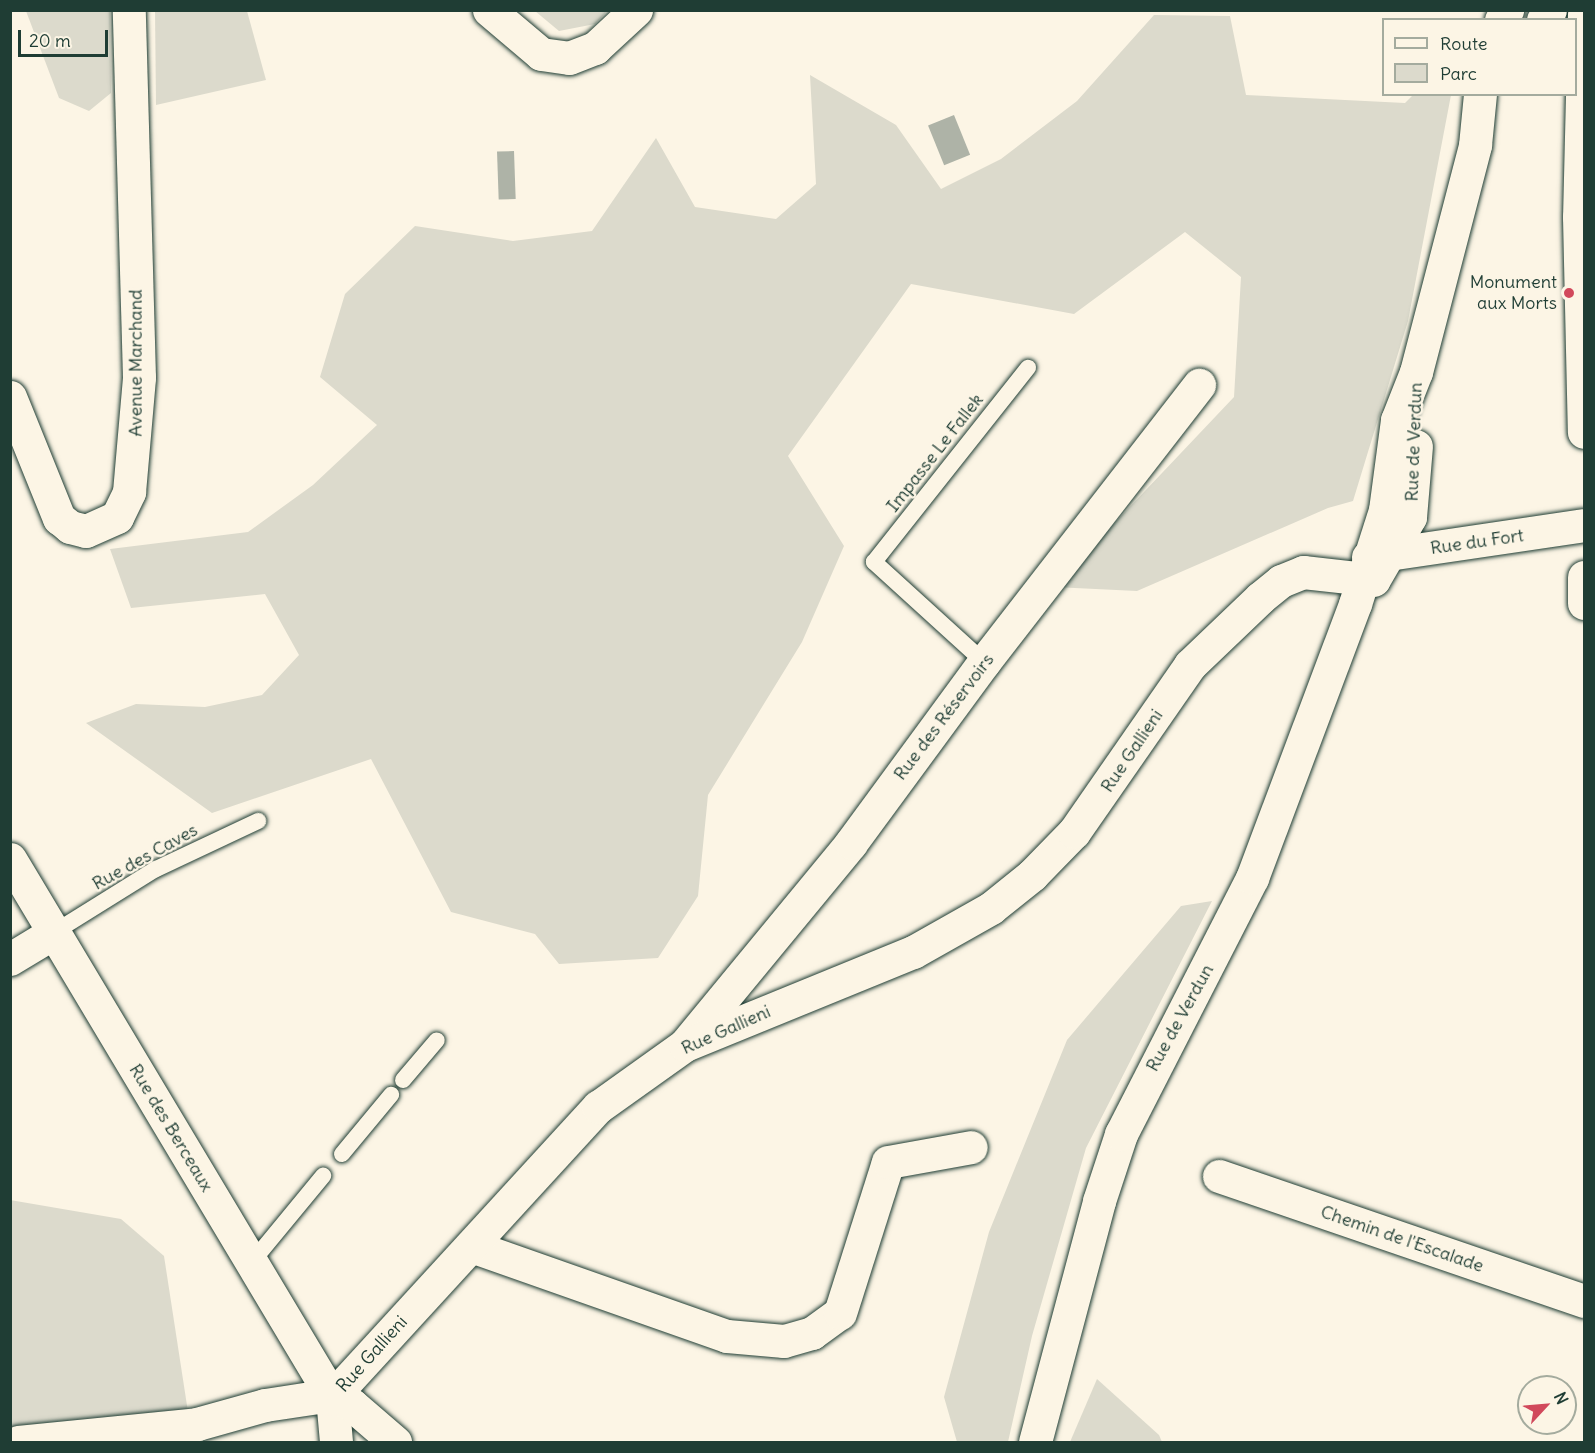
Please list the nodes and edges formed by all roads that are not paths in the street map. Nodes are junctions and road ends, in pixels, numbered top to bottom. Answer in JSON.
{"nodes":[{"id":1,"x":129,"y":10,"type":"edge"},
{"id":2,"x":489,"y":10,"type":"edge"},
{"id":3,"x":636,"y":10,"type":"edge"},
{"id":4,"x":1578,"y":41,"type":"edge"},
{"id":5,"x":1480,"y":96,"type":"edge"},
{"id":6,"x":1495,"y":96,"type":"edge"},
{"id":7,"x":1475,"y":145,"type":"junction"},
{"id":8,"x":1028,"y":368,"type":"dead end"},
{"id":9,"x":1199,"y":385,"type":"dead end"},
{"id":10,"x":10,"y":397,"type":"edge"},
{"id":11,"x":1584,"y":432,"type":"edge"},
{"id":12,"x":1584,"y":525,"type":"edge"},
{"id":13,"x":1370,"y":575,"type":"junction"},
{"id":14,"x":1584,"y":577,"type":"edge"},
{"id":15,"x":1584,"y":603,"type":"edge"},
{"id":16,"x":984,"y":662,"type":"junction"},
{"id":17,"x":258,"y":820,"type":"dead end"},
{"id":18,"x":10,"y":859,"type":"edge"},
{"id":19,"x":53,"y":933,"type":"junction"},
{"id":20,"x":10,"y":959,"type":"edge"},
{"id":21,"x":436,"y":1040,"type":"dead end"},
{"id":22,"x":685,"y":1045,"type":"junction"},
{"id":23,"x":403,"y":1080,"type":"dead end"},
{"id":24,"x":392,"y":1095,"type":"dead end"},
{"id":25,"x":971,"y":1147,"type":"dead end"},
{"id":26,"x":342,"y":1154,"type":"dead end"},
{"id":27,"x":323,"y":1176,"type":"dead end"},
{"id":28,"x":1219,"y":1176,"type":"dead end"},
{"id":29,"x":471,"y":1246,"type":"junction"},
{"id":30,"x":252,"y":1262,"type":"junction"},
{"id":31,"x":1584,"y":1300,"type":"edge"},
{"id":32,"x":332,"y":1397,"type":"junction"},
{"id":33,"x":18,"y":1443,"type":"edge"},
{"id":34,"x":336,"y":1443,"type":"edge"},
{"id":35,"x":395,"y":1443,"type":"edge"},
{"id":36,"x":1035,"y":1443,"type":"edge"}],
"edges":[{"from":1,"to":10,"type":"street","name":"Avenue Marchand"},
{"from":2,"to":3,"type":"street"},
{"from":4,"to":11,"type":"street"},
{"from":5,"to":7,"type":"street","name":"Rue de Verdun"},
{"from":6,"to":7,"type":"street","name":"Rue de Verdun"},
{"from":7,"to":13,"type":"street","name":"Rue de Verdun"},
{"from":8,"to":16,"type":"lane","name":"Impasse Le Fallek"},
{"from":9,"to":16,"type":"street","name":"Rue des Réservoirs"},
{"from":12,"to":13,"type":"street","name":"Rue du Fort"},
{"from":13,"to":22,"type":"street","name":"Rue Gallieni"},
{"from":13,"to":36,"type":"street","name":"Rue de Verdun"},
{"from":14,"to":15,"type":"street"},
{"from":16,"to":22,"type":"street","name":"Rue des Réservoirs"},
{"from":17,"to":19,"type":"lane","name":"Rue des Caves"},
{"from":18,"to":19,"type":"street","name":"Rue des Berceaux"},
{"from":19,"to":20,"type":"street"},
{"from":19,"to":30,"type":"street","name":"Rue des Berceaux"},
{"from":21,"to":23,"type":"lane"},
{"from":22,"to":29,"type":"street","name":"Rue Gallieni"},
{"from":24,"to":26,"type":"lane"},
{"from":25,"to":29,"type":"street"},
{"from":27,"to":30,"type":"lane"},
{"from":28,"to":31,"type":"street","name":"Chemin de l'Escalade"},
{"from":29,"to":32,"type":"street","name":"Rue Gallieni"},
{"from":30,"to":32,"type":"street","name":"Rue des Berceaux"},
{"from":32,"to":33,"type":"street","name":"Rue Gallieni"},
{"from":32,"to":34,"type":"street"},
{"from":32,"to":35,"type":"street"}]}
